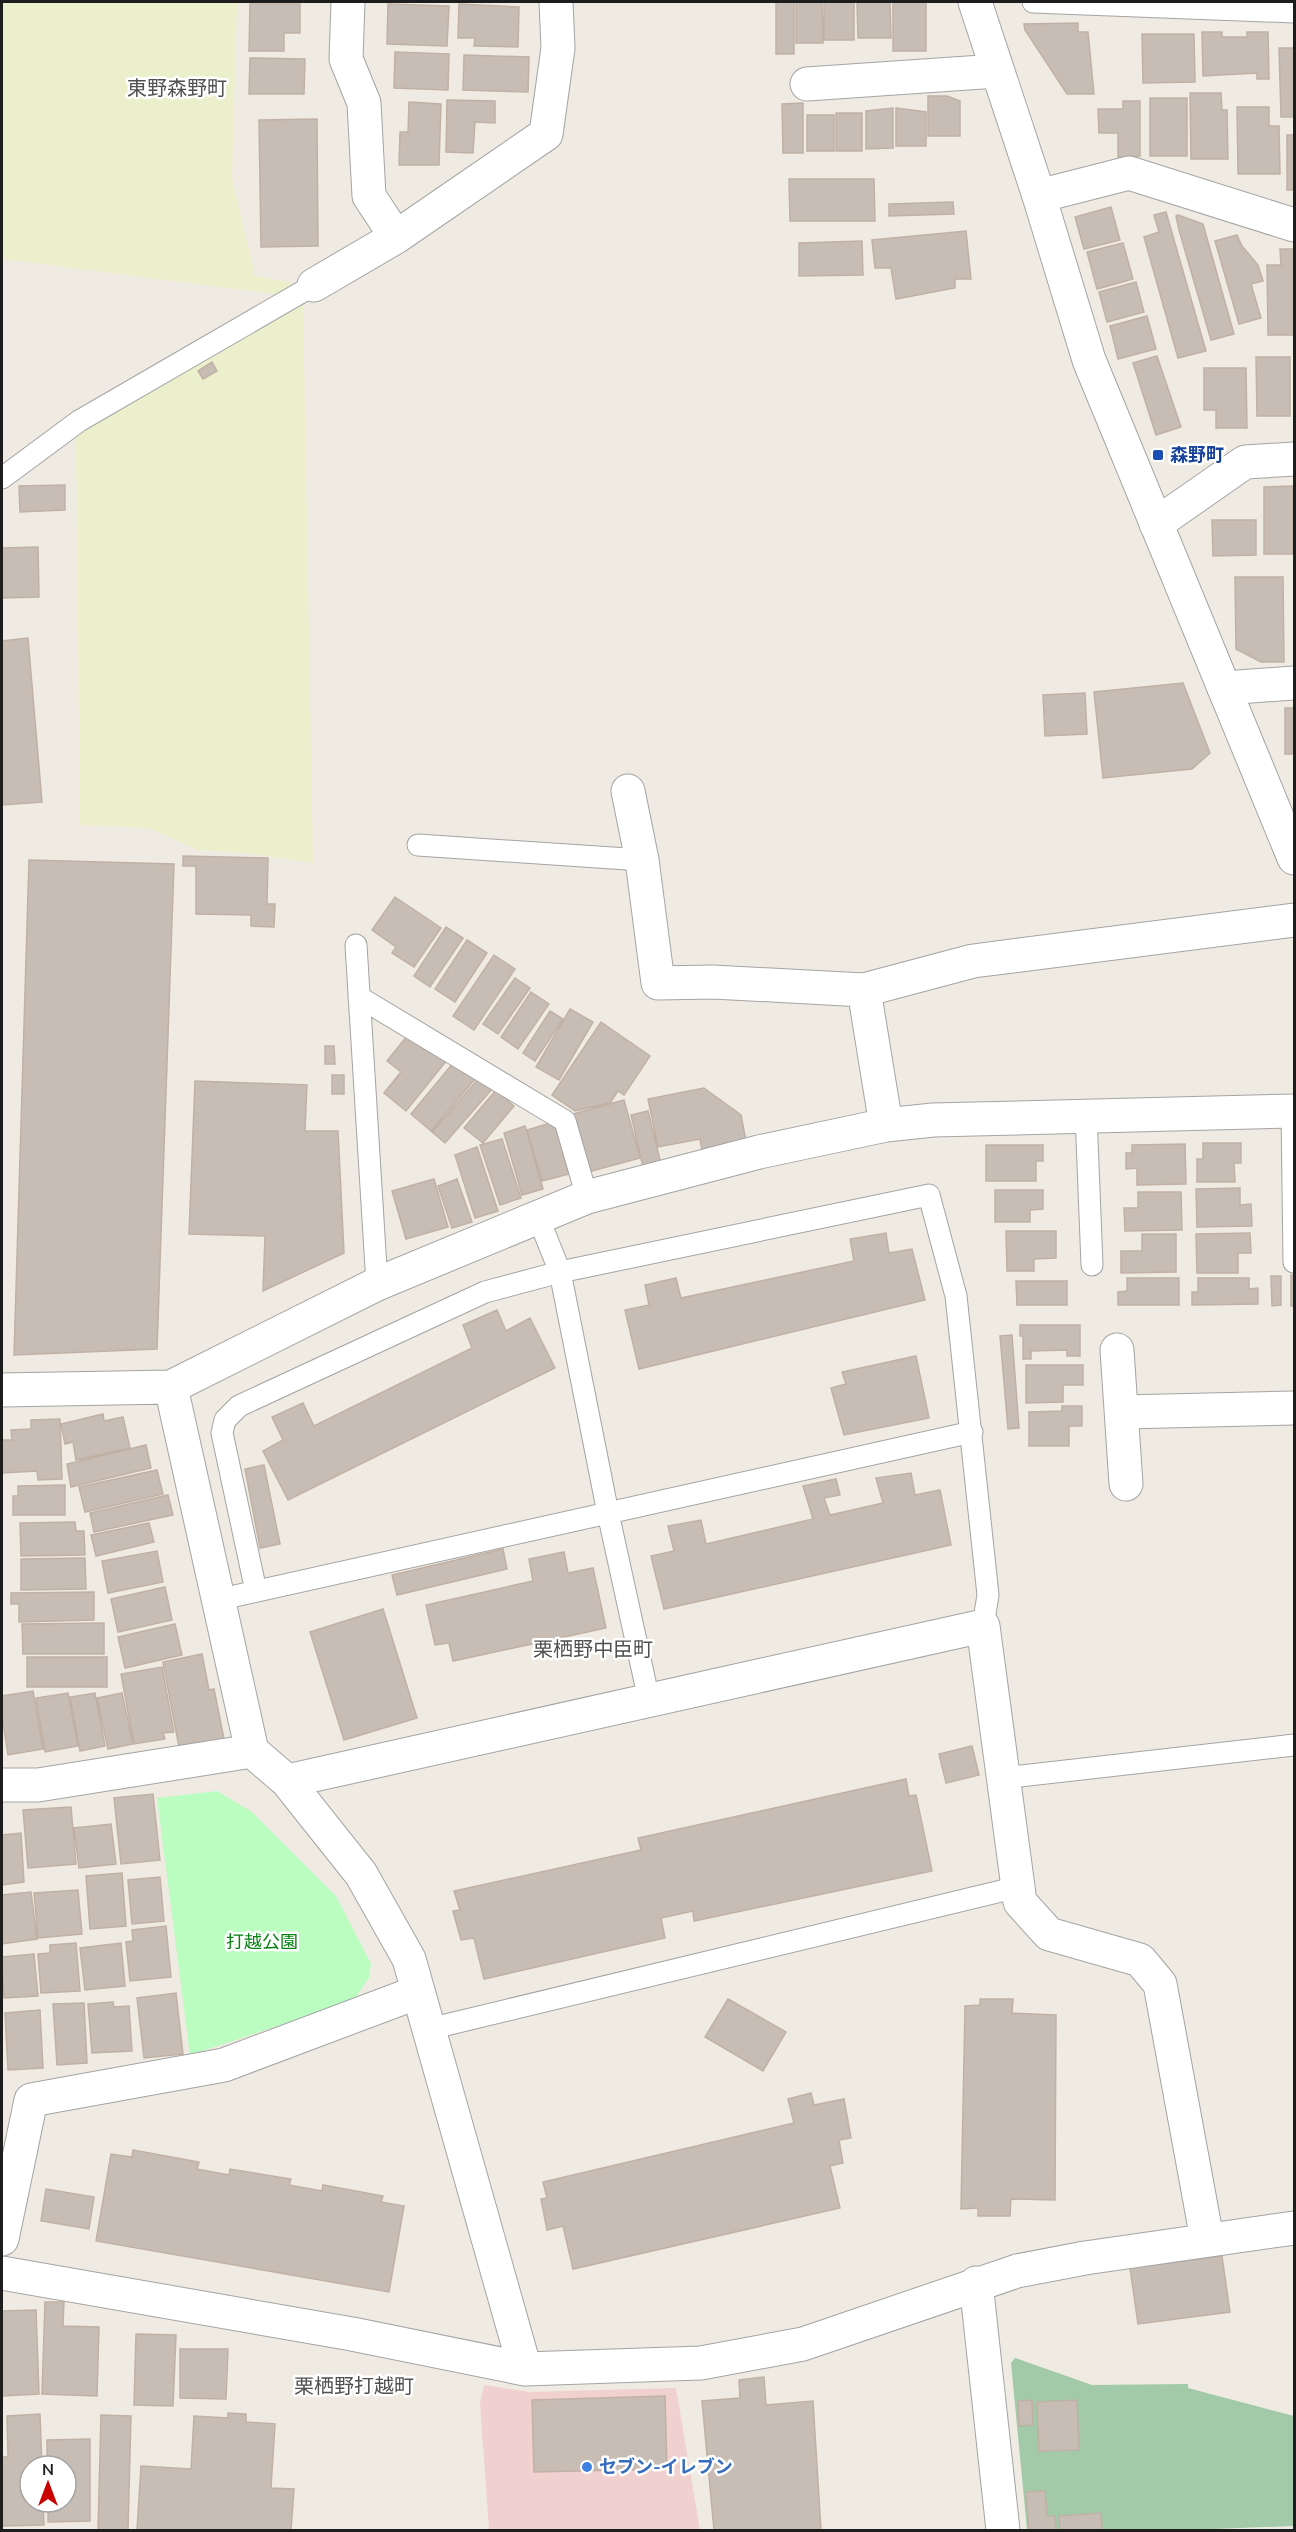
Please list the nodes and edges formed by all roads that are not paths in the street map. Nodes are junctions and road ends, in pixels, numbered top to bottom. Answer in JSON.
{"nodes":[{"id":1,"x":348,"y":2,"type":"edge"},
{"id":2,"x":556,"y":2,"type":"edge"},
{"id":3,"x":975,"y":2,"type":"edge"},
{"id":4,"x":1033,"y":2,"type":"edge"},
{"id":5,"x":1294,"y":12,"type":"edge"},
{"id":6,"x":997,"y":71,"type":"junction"},
{"id":7,"x":807,"y":84,"type":"dead end"},
{"id":8,"x":1039,"y":196,"type":"junction"},
{"id":9,"x":1294,"y":225,"type":"edge"},
{"id":10,"x":396,"y":237,"type":"junction"},
{"id":11,"x":314,"y":285,"type":"joint"},
{"id":12,"x":1294,"y":459,"type":"edge"},
{"id":13,"x":2,"y":478,"type":"edge"},
{"id":14,"x":1156,"y":524,"type":"junction"},
{"id":15,"x":1294,"y":683,"type":"edge"},
{"id":16,"x":1224,"y":688,"type":"junction"},
{"id":17,"x":628,"y":791,"type":"dead end"},
{"id":18,"x":418,"y":845,"type":"dead end"},
{"id":19,"x":1294,"y":858,"type":"edge"},
{"id":20,"x":642,"y":860,"type":"junction"},
{"id":21,"x":1294,"y":920,"type":"edge"},
{"id":22,"x":356,"y":945,"type":"dead end"},
{"id":23,"x":864,"y":990,"type":"junction"},
{"id":24,"x":359,"y":997,"type":"junction"},
{"id":25,"x":1293,"y":1111,"type":"edge"},
{"id":26,"x":1086,"y":1114,"type":"junction"},
{"id":27,"x":886,"y":1125,"type":"junction"},
{"id":28,"x":587,"y":1197,"type":"junction"},
{"id":29,"x":538,"y":1217,"type":"junction"},
{"id":30,"x":1294,"y":1262,"type":"edge"},
{"id":31,"x":1092,"y":1265,"type":"dead end"},
{"id":32,"x":560,"y":1272,"type":"junction"},
{"id":33,"x":377,"y":1284,"type":"junction"},
{"id":34,"x":1117,"y":1350,"type":"dead end"},
{"id":35,"x":171,"y":1387,"type":"junction"},
{"id":36,"x":2,"y":1390,"type":"edge"},
{"id":37,"x":1294,"y":1408,"type":"edge"},
{"id":38,"x":1123,"y":1412,"type":"junction"},
{"id":39,"x":972,"y":1432,"type":"junction"},
{"id":40,"x":1126,"y":1484,"type":"dead end"},
{"id":41,"x":608,"y":1513,"type":"junction"},
{"id":42,"x":256,"y":1591,"type":"junction"},
{"id":43,"x":217,"y":1600,"type":"junction"},
{"id":44,"x":983,"y":1626,"type":"junction"},
{"id":45,"x":649,"y":1700,"type":"junction"},
{"id":46,"x":1294,"y":1745,"type":"edge"},
{"id":47,"x":252,"y":1751,"type":"junction"},
{"id":48,"x":1003,"y":1778,"type":"junction"},
{"id":49,"x":287,"y":1781,"type":"junction"},
{"id":50,"x":2,"y":1785,"type":"edge"},
{"id":51,"x":1018,"y":1887,"type":"junction"},
{"id":52,"x":418,"y":1992,"type":"junction"},
{"id":53,"x":429,"y":2030,"type":"junction"},
{"id":54,"x":12,"y":2137,"type":"edge"},
{"id":55,"x":1294,"y":2228,"type":"edge"},
{"id":56,"x":2,"y":2239,"type":"edge"},
{"id":57,"x":1207,"y":2239,"type":"junction"},
{"id":58,"x":2,"y":2273,"type":"edge"},
{"id":59,"x":976,"y":2283,"type":"junction"},
{"id":60,"x":525,"y":2369,"type":"junction"},
{"id":61,"x":1003,"y":2530,"type":"edge"}],
"edges":[{"from":1,"to":10,"type":"street"},
{"from":2,"to":10,"type":"street"},
{"from":3,"to":6,"type":"street"},
{"from":4,"to":5,"type":"lane"},
{"from":6,"to":7,"type":"street"},
{"from":6,"to":8,"type":"street"},
{"from":8,"to":9,"type":"street"},
{"from":8,"to":14,"type":"street"},
{"from":10,"to":11,"type":"street"},
{"from":11,"to":13,"type":"lane"},
{"from":12,"to":14,"type":"street"},
{"from":14,"to":16,"type":"street"},
{"from":15,"to":16,"type":"street"},
{"from":16,"to":19,"type":"street"},
{"from":17,"to":20,"type":"street"},
{"from":18,"to":20,"type":"lane"},
{"from":20,"to":23,"type":"street"},
{"from":21,"to":23,"type":"street"},
{"from":22,"to":24,"type":"lane"},
{"from":23,"to":27,"type":"street"},
{"from":24,"to":28,"type":"lane"},
{"from":24,"to":33,"type":"lane"},
{"from":25,"to":26,"type":"street"},
{"from":25,"to":30,"type":"lane"},
{"from":26,"to":27,"type":"street"},
{"from":26,"to":31,"type":"lane"},
{"from":27,"to":28,"type":"street"},
{"from":28,"to":29,"type":"street"},
{"from":29,"to":32,"type":"lane"},
{"from":29,"to":33,"type":"street"},
{"from":32,"to":39,"type":"lane"},
{"from":32,"to":41,"type":"lane"},
{"from":32,"to":42,"type":"lane"},
{"from":33,"to":35,"type":"street"},
{"from":34,"to":38,"type":"street"},
{"from":35,"to":36,"type":"street"},
{"from":35,"to":43,"type":"street"},
{"from":37,"to":38,"type":"street"},
{"from":38,"to":40,"type":"street"},
{"from":39,"to":41,"type":"lane"},
{"from":39,"to":44,"type":"lane"},
{"from":41,"to":42,"type":"lane"},
{"from":41,"to":45,"type":"lane"},
{"from":42,"to":43,"type":"lane"},
{"from":43,"to":47,"type":"street"},
{"from":44,"to":45,"type":"street"},
{"from":44,"to":48,"type":"street"},
{"from":45,"to":49,"type":"street"},
{"from":46,"to":48,"type":"lane"},
{"from":47,"to":49,"type":"street"},
{"from":47,"to":50,"type":"street"},
{"from":48,"to":51,"type":"street"},
{"from":49,"to":52,"type":"street"},
{"from":51,"to":53,"type":"lane"},
{"from":51,"to":57,"type":"street"},
{"from":52,"to":53,"type":"street"},
{"from":52,"to":54,"type":"street"},
{"from":53,"to":60,"type":"street"},
{"from":54,"to":56,"type":"street"},
{"from":55,"to":57,"type":"street"},
{"from":57,"to":59,"type":"street"},
{"from":58,"to":60,"type":"street"},
{"from":59,"to":60,"type":"street"},
{"from":59,"to":61,"type":"street"}]}
